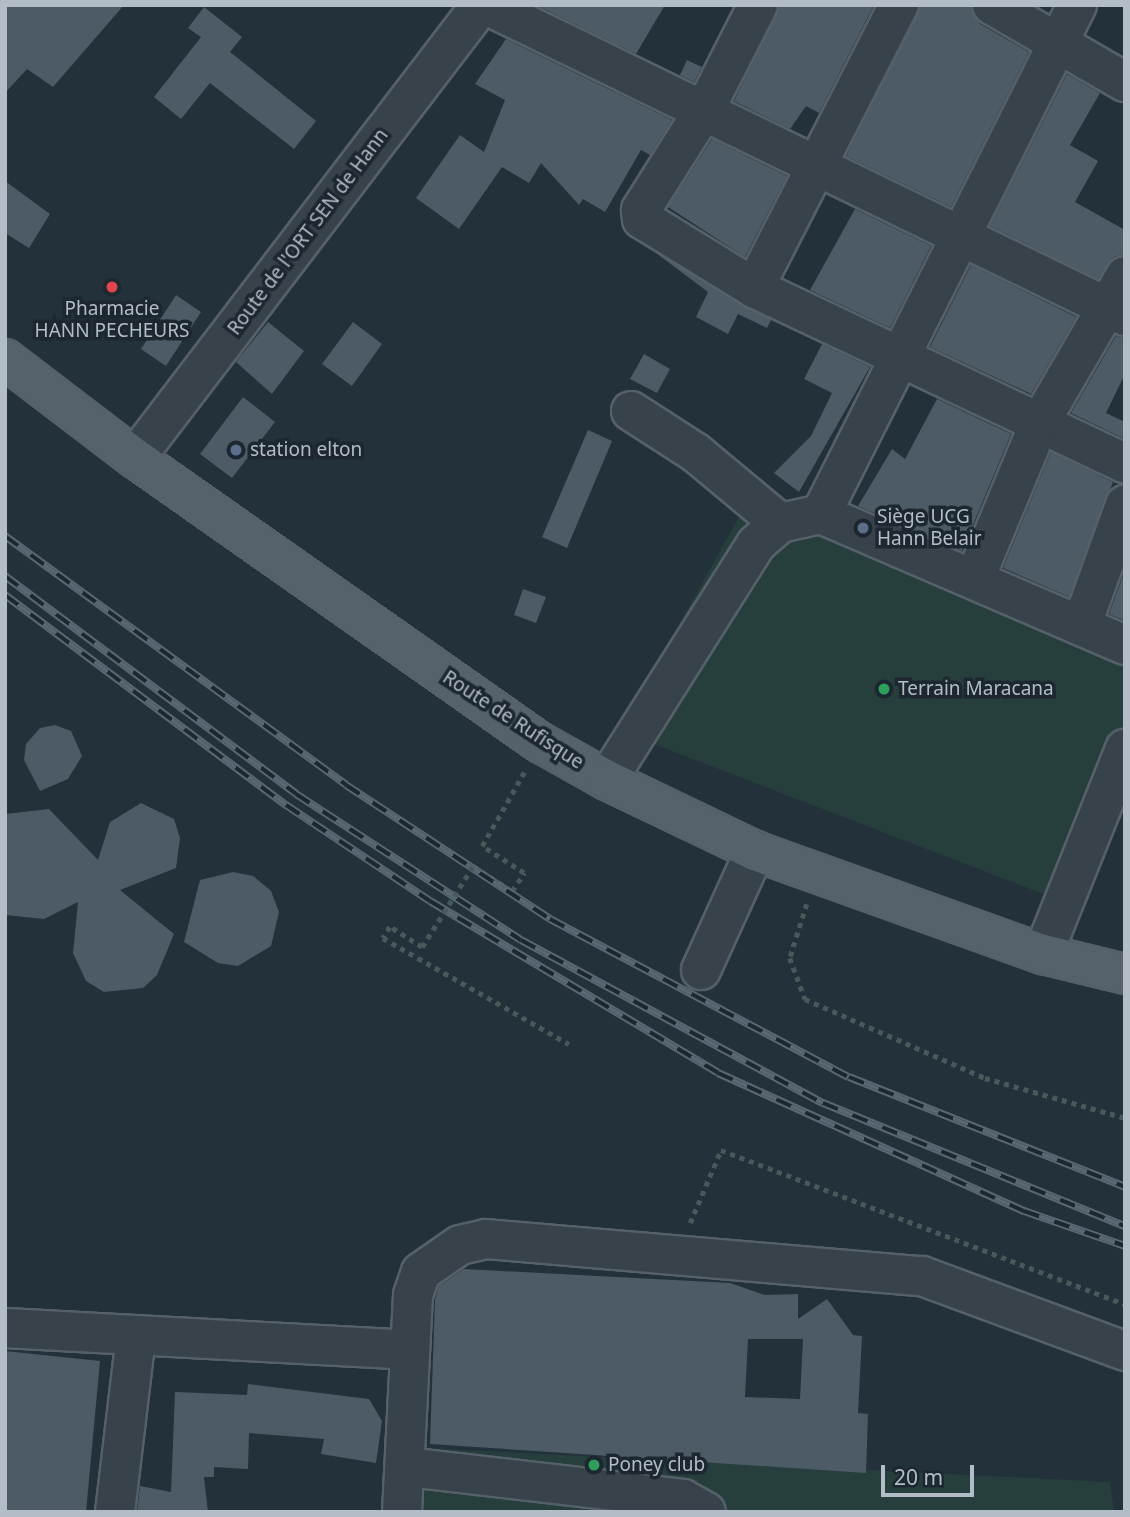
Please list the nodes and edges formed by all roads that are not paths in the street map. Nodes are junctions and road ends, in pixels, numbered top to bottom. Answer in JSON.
{"nodes":[{"id":1,"x":484,"y":5,"type":"edge"},
{"id":2,"x":758,"y":5,"type":"edge"},
{"id":3,"x":899,"y":5,"type":"edge"},
{"id":4,"x":992,"y":5,"type":"edge"},
{"id":5,"x":1077,"y":5,"type":"edge"},
{"id":6,"x":1056,"y":39,"type":"junction"},
{"id":7,"x":1125,"y":82,"type":"edge"},
{"id":8,"x":706,"y":107,"type":"junction"},
{"id":9,"x":821,"y":166,"type":"junction"},
{"id":10,"x":964,"y":235,"type":"junction"},
{"id":11,"x":754,"y":288,"type":"junction"},
{"id":12,"x":1119,"y":300,"type":"edge"},
{"id":13,"x":897,"y":357,"type":"junction"},
{"id":14,"x":5,"y":359,"type":"edge"},
{"id":15,"x":631,"y":411,"type":"dead end"},
{"id":16,"x":1039,"y":424,"type":"junction"},
{"id":17,"x":135,"y":458,"type":"junction"},
{"id":18,"x":1125,"y":463,"type":"edge"},
{"id":19,"x":1125,"y":505,"type":"edge"},
{"id":20,"x":821,"y":514,"type":"junction"},
{"id":21,"x":780,"y":523,"type":"junction"},
{"id":22,"x":975,"y":578,"type":"junction"},
{"id":23,"x":1082,"y":624,"type":"junction"},
{"id":24,"x":1125,"y":645,"type":"edge"},
{"id":25,"x":1125,"y":749,"type":"edge"},
{"id":26,"x":607,"y":780,"type":"junction"},
{"id":27,"x":755,"y":851,"type":"junction"},
{"id":28,"x":1043,"y":954,"type":"junction"},
{"id":29,"x":701,"y":970,"type":"dead end"},
{"id":30,"x":1125,"y":974,"type":"edge"},
{"id":31,"x":5,"y":1328,"type":"edge"},
{"id":32,"x":136,"y":1335,"type":"junction"},
{"id":33,"x":407,"y":1350,"type":"junction"},
{"id":34,"x":1125,"y":1351,"type":"edge"},
{"id":35,"x":407,"y":1467,"type":"junction"},
{"id":36,"x":115,"y":1512,"type":"edge"},
{"id":37,"x":402,"y":1512,"type":"edge"},
{"id":38,"x":706,"y":1512,"type":"edge"}],
"edges":[{"from":1,"to":8,"type":"street"},
{"from":1,"to":17,"type":"street","name":"Route de l'ORT SEN de Hann"},
{"from":2,"to":8,"type":"street"},
{"from":3,"to":9,"type":"street"},
{"from":4,"to":6,"type":"street"},
{"from":5,"to":6,"type":"street"},
{"from":6,"to":7,"type":"street"},
{"from":6,"to":10,"type":"street"},
{"from":8,"to":9,"type":"street"},
{"from":8,"to":11,"type":"street"},
{"from":9,"to":10,"type":"street"},
{"from":9,"to":11,"type":"street"},
{"from":10,"to":12,"type":"street"},
{"from":10,"to":13,"type":"street"},
{"from":11,"to":13,"type":"street"},
{"from":12,"to":16,"type":"street"},
{"from":13,"to":16,"type":"street"},
{"from":13,"to":20,"type":"street"},
{"from":14,"to":17,"type":"main road","name":"Route de Rufisque"},
{"from":15,"to":21,"type":"street"},
{"from":16,"to":18,"type":"street"},
{"from":16,"to":22,"type":"street"},
{"from":17,"to":26,"type":"main road","name":"Route de Rufisque"},
{"from":19,"to":23,"type":"street"},
{"from":20,"to":21,"type":"street"},
{"from":20,"to":22,"type":"street"},
{"from":21,"to":26,"type":"street"},
{"from":22,"to":23,"type":"street"},
{"from":23,"to":24,"type":"street"},
{"from":25,"to":28,"type":"street"},
{"from":26,"to":27,"type":"main road","name":"Route de Rufisque"},
{"from":27,"to":28,"type":"main road","name":"Route de Rufisque"},
{"from":27,"to":29,"type":"street"},
{"from":28,"to":30,"type":"main road","name":"Route de Rufisque"},
{"from":31,"to":32,"type":"street"},
{"from":32,"to":33,"type":"street"},
{"from":32,"to":36,"type":"street"},
{"from":33,"to":34,"type":"street"},
{"from":33,"to":35,"type":"street"},
{"from":35,"to":37,"type":"street"},
{"from":35,"to":38,"type":"street"}]}
